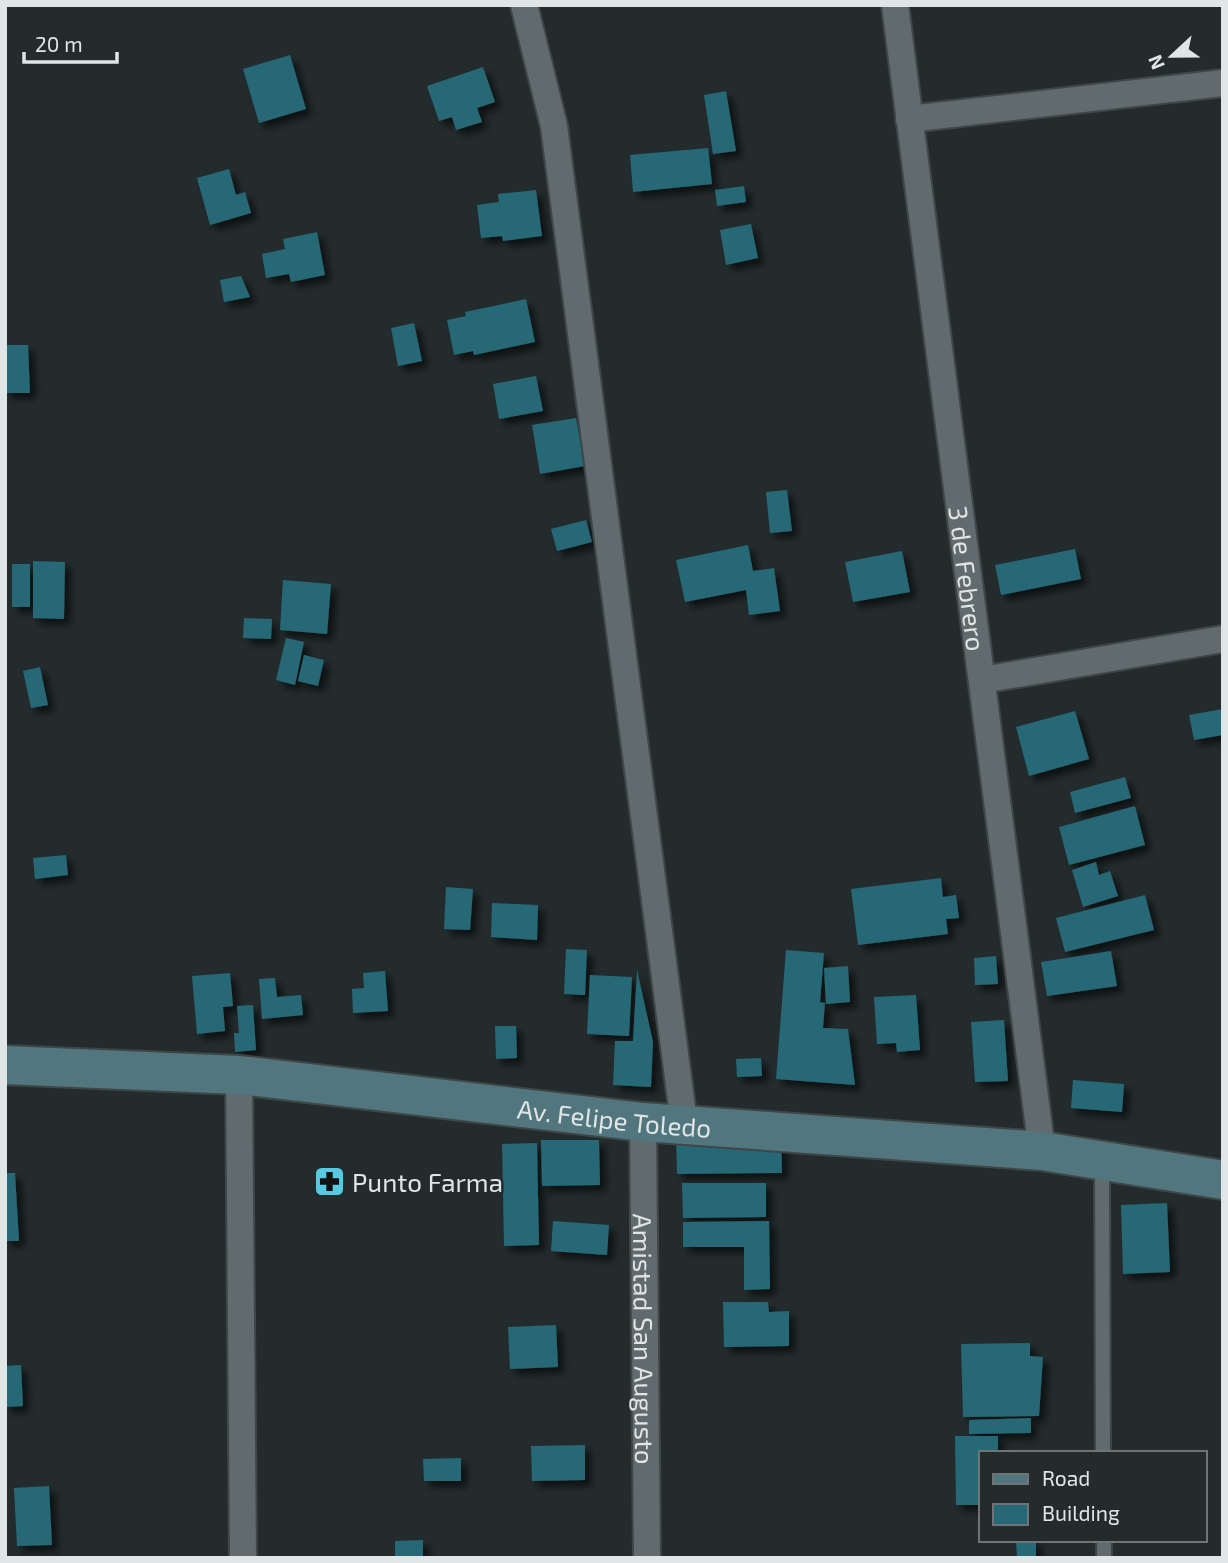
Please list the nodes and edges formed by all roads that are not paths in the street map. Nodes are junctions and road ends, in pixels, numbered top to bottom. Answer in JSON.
{"nodes":[{"id":1,"x":524,"y":5,"type":"edge"},
{"id":2,"x":895,"y":5,"type":"edge"},
{"id":3,"x":1223,"y":83,"type":"edge"},
{"id":4,"x":909,"y":119,"type":"junction"},
{"id":5,"x":1223,"y":639,"type":"edge"},
{"id":6,"x":982,"y":680,"type":"junction"},
{"id":7,"x":5,"y":1065,"type":"edge"},
{"id":8,"x":239,"y":1075,"type":"junction"},
{"id":9,"x":643,"y":1122,"type":"junction"},
{"id":10,"x":684,"y":1123,"type":"junction"},
{"id":11,"x":1042,"y":1151,"type":"junction"},
{"id":12,"x":1102,"y":1160,"type":"junction"},
{"id":13,"x":1223,"y":1180,"type":"edge"},
{"id":14,"x":1103,"y":1451,"type":"edge"},
{"id":15,"x":243,"y":1558,"type":"edge"},
{"id":16,"x":647,"y":1558,"type":"edge"}],
"edges":[{"from":1,"to":10,"type":"street"},
{"from":2,"to":4,"type":"street","name":"3 de Febrero"},
{"from":3,"to":4,"type":"street"},
{"from":4,"to":6,"type":"street","name":"3 de Febrero"},
{"from":5,"to":6,"type":"street"},
{"from":6,"to":11,"type":"street","name":"3 de Febrero"},
{"from":7,"to":8,"type":"main road","name":"Av. Felipe Toledo"},
{"from":8,"to":9,"type":"main road","name":"Av. Felipe Toledo"},
{"from":8,"to":15,"type":"street"},
{"from":9,"to":10,"type":"main road","name":"Av. Felipe Toledo"},
{"from":9,"to":16,"type":"street","name":"Amistad San Augusto"},
{"from":10,"to":11,"type":"main road","name":"Av. Felipe Toledo"},
{"from":11,"to":12,"type":"main road","name":"Av. Felipe Toledo"},
{"from":12,"to":13,"type":"main road","name":"Av. Felipe Toledo"},
{"from":12,"to":14,"type":"lane"}]}
